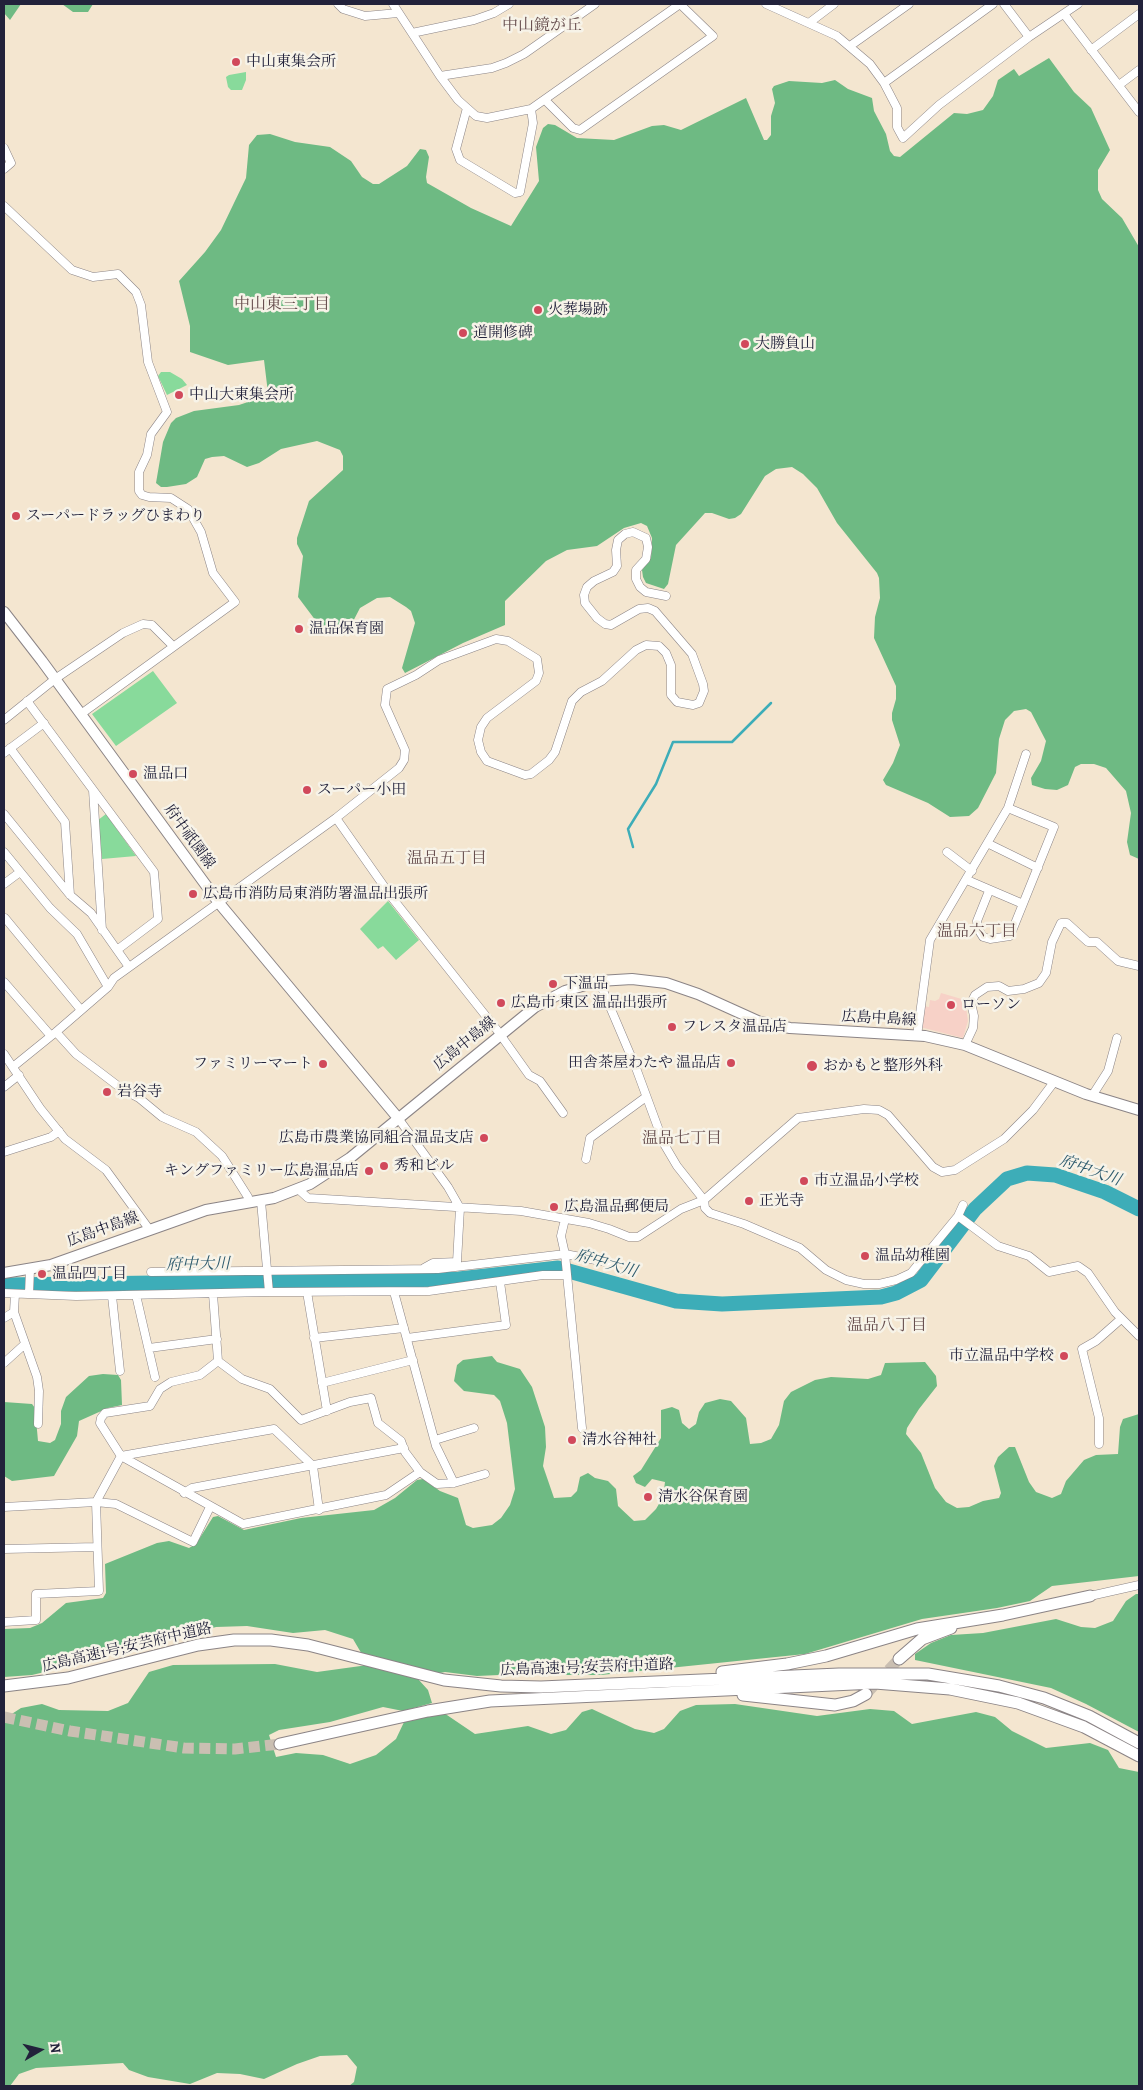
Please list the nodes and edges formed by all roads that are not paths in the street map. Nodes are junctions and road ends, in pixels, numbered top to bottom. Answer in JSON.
{"nodes":[{"id":1,"x":338,"y":4,"type":"edge"},
{"id":2,"x":393,"y":4,"type":"edge"},
{"id":3,"x":509,"y":4,"type":"edge"},
{"id":4,"x":595,"y":4,"type":"edge"},
{"id":5,"x":680,"y":4,"type":"edge"},
{"id":6,"x":766,"y":4,"type":"edge"},
{"id":7,"x":834,"y":4,"type":"edge"},
{"id":8,"x":909,"y":4,"type":"edge"},
{"id":9,"x":993,"y":4,"type":"edge"},
{"id":10,"x":1004,"y":4,"type":"edge"},
{"id":11,"x":1078,"y":4,"type":"edge"},
{"id":12,"x":398,"y":13,"type":"junction"},
{"id":13,"x":1064,"y":14,"type":"junction"},
{"id":14,"x":1139,"y":14,"type":"edge"},
{"id":15,"x":809,"y":23,"type":"junction"},
{"id":16,"x":412,"y":33,"type":"junction"},
{"id":17,"x":1029,"y":38,"type":"junction"},
{"id":18,"x":850,"y":46,"type":"junction"},
{"id":19,"x":1091,"y":50,"type":"junction"},
{"id":20,"x":1139,"y":70,"type":"edge"},
{"id":21,"x":440,"y":76,"type":"junction"},
{"id":22,"x":884,"y":84,"type":"junction"},
{"id":23,"x":1119,"y":85,"type":"junction"},
{"id":24,"x":545,"y":100,"type":"junction"},
{"id":25,"x":467,"y":108,"type":"junction"},
{"id":26,"x":531,"y":109,"type":"junction"},
{"id":27,"x":1139,"y":112,"type":"edge"},
{"id":28,"x":4,"y":148,"type":"edge"},
{"id":29,"x":4,"y":169,"type":"edge"},
{"id":30,"x":4,"y":206,"type":"edge"},
{"id":31,"x":666,"y":596,"type":"dead end"},
{"id":32,"x":4,"y":612,"type":"edge"},
{"id":33,"x":173,"y":646,"type":"junction"},
{"id":34,"x":55,"y":679,"type":"junction"},
{"id":35,"x":27,"y":701,"type":"junction"},
{"id":36,"x":81,"y":714,"type":"junction"},
{"id":37,"x":4,"y":720,"type":"edge"},
{"id":38,"x":44,"y":723,"type":"junction"},
{"id":39,"x":7,"y":751,"type":"edge"},
{"id":40,"x":1026,"y":754,"type":"dead end"},
{"id":41,"x":93,"y":790,"type":"junction"},
{"id":42,"x":1008,"y":808,"type":"junction"},
{"id":43,"x":4,"y":814,"type":"edge"},
{"id":44,"x":336,"y":818,"type":"junction"},
{"id":45,"x":989,"y":844,"type":"junction"},
{"id":46,"x":4,"y":852,"type":"edge"},
{"id":47,"x":947,"y":852,"type":"dead end"},
{"id":48,"x":1038,"y":868,"type":"junction"},
{"id":49,"x":972,"y":871,"type":"junction"},
{"id":50,"x":20,"y":872,"type":"junction"},
{"id":51,"x":967,"y":880,"type":"junction"},
{"id":52,"x":4,"y":884,"type":"edge"},
{"id":53,"x":989,"y":891,"type":"junction"},
{"id":54,"x":70,"y":895,"type":"junction"},
{"id":55,"x":219,"y":903,"type":"junction"},
{"id":56,"x":1023,"y":904,"type":"junction"},
{"id":57,"x":5,"y":918,"type":"edge"},
{"id":58,"x":102,"y":930,"type":"junction"},
{"id":59,"x":116,"y":950,"type":"junction"},
{"id":60,"x":1139,"y":966,"type":"edge"},
{"id":61,"x":129,"y":967,"type":"junction"},
{"id":62,"x":599,"y":981,"type":"junction"},
{"id":63,"x":4,"y":982,"type":"edge"},
{"id":64,"x":108,"y":987,"type":"junction"},
{"id":65,"x":81,"y":1010,"type":"junction"},
{"id":66,"x":54,"y":1034,"type":"junction"},
{"id":67,"x":501,"y":1035,"type":"junction"},
{"id":68,"x":918,"y":1036,"type":"junction"},
{"id":69,"x":1117,"y":1038,"type":"dead end"},
{"id":70,"x":965,"y":1045,"type":"junction"},
{"id":71,"x":4,"y":1054,"type":"edge"},
{"id":72,"x":14,"y":1066,"type":"junction"},
{"id":73,"x":20,"y":1075,"type":"junction"},
{"id":74,"x":1054,"y":1082,"type":"junction"},
{"id":75,"x":4,"y":1087,"type":"edge"},
{"id":76,"x":646,"y":1096,"type":"junction"},
{"id":77,"x":1092,"y":1096,"type":"junction"},
{"id":78,"x":1139,"y":1110,"type":"edge"},
{"id":79,"x":563,"y":1113,"type":"dead end"},
{"id":80,"x":398,"y":1118,"type":"junction"},
{"id":81,"x":59,"y":1131,"type":"junction"},
{"id":82,"x":4,"y":1152,"type":"edge"},
{"id":83,"x":586,"y":1159,"type":"dead end"},
{"id":84,"x":298,"y":1189,"type":"junction"},
{"id":85,"x":704,"y":1200,"type":"junction"},
{"id":86,"x":261,"y":1201,"type":"junction"},
{"id":87,"x":248,"y":1202,"type":"junction"},
{"id":88,"x":963,"y":1205,"type":"dead end"},
{"id":89,"x":460,"y":1208,"type":"junction"},
{"id":90,"x":959,"y":1217,"type":"junction"},
{"id":91,"x":565,"y":1219,"type":"junction"},
{"id":92,"x":149,"y":1229,"type":"junction"},
{"id":93,"x":565,"y":1254,"type":"junction"},
{"id":94,"x":611,"y":1263,"type":"dead end"},
{"id":95,"x":422,"y":1269,"type":"junction"},
{"id":96,"x":30,"y":1270,"type":"junction"},
{"id":97,"x":267,"y":1270,"type":"junction"},
{"id":98,"x":4,"y":1272,"type":"edge"},
{"id":99,"x":150,"y":1272,"type":"dead end"},
{"id":100,"x":567,"y":1275,"type":"junction"},
{"id":101,"x":500,"y":1282,"type":"junction"},
{"id":102,"x":269,"y":1292,"type":"junction"},
{"id":103,"x":307,"y":1292,"type":"junction"},
{"id":104,"x":394,"y":1292,"type":"junction"},
{"id":105,"x":4,"y":1293,"type":"edge"},
{"id":106,"x":15,"y":1294,"type":"junction"},
{"id":107,"x":29,"y":1294,"type":"junction"},
{"id":108,"x":213,"y":1294,"type":"junction"},
{"id":109,"x":112,"y":1296,"type":"junction"},
{"id":110,"x":136,"y":1296,"type":"junction"},
{"id":111,"x":14,"y":1312,"type":"junction"},
{"id":112,"x":4,"y":1318,"type":"edge"},
{"id":113,"x":1121,"y":1319,"type":"junction"},
{"id":114,"x":404,"y":1328,"type":"junction"},
{"id":115,"x":1139,"y":1336,"type":"edge"},
{"id":116,"x":314,"y":1338,"type":"junction"},
{"id":117,"x":407,"y":1338,"type":"junction"},
{"id":118,"x":217,"y":1339,"type":"junction"},
{"id":119,"x":26,"y":1344,"type":"junction"},
{"id":120,"x":149,"y":1348,"type":"junction"},
{"id":121,"x":413,"y":1360,"type":"junction"},
{"id":122,"x":218,"y":1361,"type":"junction"},
{"id":123,"x":4,"y":1363,"type":"edge"},
{"id":124,"x":120,"y":1371,"type":"dead end"},
{"id":125,"x":155,"y":1377,"type":"dead end"},
{"id":126,"x":322,"y":1383,"type":"junction"},
{"id":127,"x":327,"y":1411,"type":"junction"},
{"id":128,"x":38,"y":1424,"type":"dead end"},
{"id":129,"x":474,"y":1428,"type":"dead end"},
{"id":130,"x":582,"y":1428,"type":"dead end"},
{"id":131,"x":435,"y":1440,"type":"junction"},
{"id":132,"x":1099,"y":1444,"type":"dead end"},
{"id":133,"x":404,"y":1448,"type":"junction"},
{"id":134,"x":121,"y":1456,"type":"junction"},
{"id":135,"x":313,"y":1466,"type":"junction"},
{"id":136,"x":420,"y":1472,"type":"junction"},
{"id":137,"x":485,"y":1474,"type":"dead end"},
{"id":138,"x":454,"y":1483,"type":"junction"},
{"id":139,"x":184,"y":1493,"type":"junction"},
{"id":140,"x":96,"y":1502,"type":"junction"},
{"id":141,"x":210,"y":1506,"type":"junction"},
{"id":142,"x":4,"y":1507,"type":"edge"},
{"id":143,"x":319,"y":1510,"type":"junction"},
{"id":144,"x":97,"y":1546,"type":"junction"},
{"id":145,"x":4,"y":1549,"type":"edge"},
{"id":146,"x":1139,"y":1585,"type":"edge"},
{"id":147,"x":1090,"y":1596,"type":"junction"},
{"id":148,"x":4,"y":1622,"type":"edge"},
{"id":149,"x":899,"y":1659,"type":"tunnel mouth"},
{"id":150,"x":4,"y":1686,"type":"edge"},
{"id":151,"x":604,"y":1689,"type":"junction"},
{"id":152,"x":866,"y":1694,"type":"tunnel mouth"},
{"id":153,"x":1139,"y":1743,"type":"edge"},
{"id":154,"x":280,"y":1744,"type":"tunnel mouth"},
{"id":155,"x":1139,"y":1756,"type":"edge"}],
"edges":[{"from":1,"to":12,"type":"street"},
{"from":2,"to":12,"type":"street"},
{"from":3,"to":16,"type":"street"},
{"from":4,"to":21,"type":"street"},
{"from":5,"to":24,"type":"street"},
{"from":5,"to":24,"type":"street"},
{"from":6,"to":15,"type":"street"},
{"from":7,"to":15,"type":"street"},
{"from":8,"to":18,"type":"street"},
{"from":9,"to":22,"type":"street"},
{"from":10,"to":17,"type":"street"},
{"from":11,"to":13,"type":"street"},
{"from":12,"to":16,"type":"street"},
{"from":13,"to":17,"type":"street"},
{"from":13,"to":19,"type":"street"},
{"from":14,"to":19,"type":"street"},
{"from":15,"to":18,"type":"street"},
{"from":16,"to":21,"type":"street"},
{"from":17,"to":22,"type":"street"},
{"from":18,"to":22,"type":"street"},
{"from":19,"to":23,"type":"street"},
{"from":20,"to":23,"type":"street"},
{"from":21,"to":25,"type":"street"},
{"from":23,"to":27,"type":"street"},
{"from":24,"to":26,"type":"street"},
{"from":25,"to":26,"type":"street"},
{"from":25,"to":26,"type":"street"},
{"from":28,"to":29,"type":"street"},
{"from":30,"to":33,"type":"street"},
{"from":31,"to":44,"type":"street"},
{"from":32,"to":34,"type":"main road","name":"府中祇園線"},
{"from":33,"to":34,"type":"street"},
{"from":33,"to":36,"type":"street"},
{"from":34,"to":35,"type":"street"},
{"from":34,"to":36,"type":"main road","name":"府中祇園線"},
{"from":35,"to":37,"type":"street"},
{"from":35,"to":38,"type":"street"},
{"from":36,"to":55,"type":"main road","name":"府中祇園線"},
{"from":38,"to":39,"type":"street"},
{"from":38,"to":41,"type":"street"},
{"from":39,"to":54,"type":"street"},
{"from":40,"to":42,"type":"street"},
{"from":41,"to":58,"type":"street"},
{"from":41,"to":59,"type":"street"},
{"from":42,"to":45,"type":"street"},
{"from":42,"to":48,"type":"street"},
{"from":43,"to":54,"type":"street"},
{"from":44,"to":55,"type":"street"},
{"from":44,"to":67,"type":"street"},
{"from":45,"to":48,"type":"street"},
{"from":45,"to":49,"type":"street"},
{"from":46,"to":50,"type":"street"},
{"from":47,"to":49,"type":"street"},
{"from":48,"to":56,"type":"street"},
{"from":49,"to":51,"type":"street"},
{"from":50,"to":52,"type":"street"},
{"from":50,"to":64,"type":"street"},
{"from":51,"to":53,"type":"street"},
{"from":51,"to":68,"type":"street"},
{"from":53,"to":56,"type":"street"},
{"from":53,"to":56,"type":"street"},
{"from":54,"to":58,"type":"street"},
{"from":55,"to":61,"type":"street"},
{"from":55,"to":80,"type":"main road","name":"府中祇園線"},
{"from":57,"to":65,"type":"street"},
{"from":58,"to":59,"type":"street"},
{"from":59,"to":61,"type":"street"},
{"from":60,"to":70,"type":"street"},
{"from":61,"to":64,"type":"street"},
{"from":62,"to":67,"type":"main road","name":"広島中島線"},
{"from":62,"to":68,"type":"main road","name":"広島中島線"},
{"from":62,"to":76,"type":"street"},
{"from":63,"to":66,"type":"street"},
{"from":64,"to":65,"type":"street"},
{"from":65,"to":66,"type":"street"},
{"from":66,"to":72,"type":"street"},
{"from":66,"to":87,"type":"street"},
{"from":67,"to":79,"type":"street"},
{"from":67,"to":80,"type":"main road","name":"広島中島線"},
{"from":68,"to":70,"type":"main road","name":"広島中島線"},
{"from":69,"to":77,"type":"street"},
{"from":70,"to":74,"type":"main road","name":"広島中島線"},
{"from":71,"to":72,"type":"street"},
{"from":72,"to":73,"type":"street"},
{"from":73,"to":75,"type":"street"},
{"from":73,"to":81,"type":"street"},
{"from":74,"to":77,"type":"main road","name":"広島中島線"},
{"from":74,"to":85,"type":"street"},
{"from":76,"to":83,"type":"street"},
{"from":76,"to":85,"type":"street"},
{"from":77,"to":78,"type":"main road","name":"広島中島線"},
{"from":80,"to":84,"type":"main road","name":"広島中島線"},
{"from":80,"to":89,"type":"street"},
{"from":81,"to":82,"type":"street"},
{"from":81,"to":92,"type":"street"},
{"from":84,"to":86,"type":"main road","name":"広島中島線"},
{"from":84,"to":89,"type":"street"},
{"from":85,"to":90,"type":"street"},
{"from":85,"to":91,"type":"street"},
{"from":86,"to":87,"type":"main road","name":"広島中島線"},
{"from":86,"to":97,"type":"street"},
{"from":87,"to":92,"type":"main road","name":"広島中島線"},
{"from":88,"to":90,"type":"street"},
{"from":89,"to":91,"type":"street"},
{"from":89,"to":95,"type":"street"},
{"from":90,"to":113,"type":"street"},
{"from":91,"to":93,"type":"street"},
{"from":92,"to":96,"type":"main road","name":"広島中島線"},
{"from":93,"to":94,"type":"street"},
{"from":93,"to":95,"type":"street"},
{"from":93,"to":100,"type":"street"},
{"from":95,"to":97,"type":"street"},
{"from":96,"to":98,"type":"main road","name":"広島中島線"},
{"from":96,"to":107,"type":"street"},
{"from":97,"to":99,"type":"street"},
{"from":97,"to":102,"type":"street"},
{"from":100,"to":101,"type":"street"},
{"from":100,"to":130,"type":"street"},
{"from":101,"to":104,"type":"street"},
{"from":101,"to":117,"type":"street"},
{"from":102,"to":103,"type":"street"},
{"from":102,"to":108,"type":"street"},
{"from":103,"to":104,"type":"street"},
{"from":103,"to":116,"type":"street"},
{"from":104,"to":114,"type":"street"},
{"from":105,"to":106,"type":"street"},
{"from":106,"to":107,"type":"street"},
{"from":106,"to":111,"type":"street"},
{"from":107,"to":109,"type":"street"},
{"from":108,"to":110,"type":"street"},
{"from":108,"to":118,"type":"street"},
{"from":109,"to":110,"type":"street"},
{"from":109,"to":124,"type":"street"},
{"from":110,"to":120,"type":"street"},
{"from":111,"to":112,"type":"street"},
{"from":111,"to":119,"type":"street"},
{"from":113,"to":115,"type":"street"},
{"from":113,"to":132,"type":"street"},
{"from":114,"to":116,"type":"street"},
{"from":114,"to":117,"type":"street"},
{"from":116,"to":126,"type":"street"},
{"from":117,"to":121,"type":"street"},
{"from":118,"to":120,"type":"street"},
{"from":118,"to":122,"type":"street"},
{"from":119,"to":123,"type":"street"},
{"from":119,"to":128,"type":"street"},
{"from":120,"to":125,"type":"street"},
{"from":121,"to":126,"type":"street"},
{"from":121,"to":131,"type":"street"},
{"from":122,"to":127,"type":"street"},
{"from":122,"to":134,"type":"street"},
{"from":126,"to":127,"type":"street"},
{"from":127,"to":133,"type":"street"},
{"from":129,"to":131,"type":"street"},
{"from":131,"to":138,"type":"street"},
{"from":133,"to":135,"type":"street"},
{"from":133,"to":136,"type":"street"},
{"from":134,"to":135,"type":"street"},
{"from":134,"to":139,"type":"street"},
{"from":134,"to":140,"type":"street"},
{"from":135,"to":139,"type":"street"},
{"from":135,"to":143,"type":"street"},
{"from":136,"to":138,"type":"street"},
{"from":136,"to":143,"type":"street"},
{"from":137,"to":138,"type":"street"},
{"from":139,"to":141,"type":"street"},
{"from":140,"to":141,"type":"street"},
{"from":140,"to":142,"type":"street"},
{"from":140,"to":144,"type":"street"},
{"from":141,"to":143,"type":"street"},
{"from":144,"to":145,"type":"street"},
{"from":144,"to":148,"type":"street"},
{"from":146,"to":147,"type":"street"},
{"from":147,"to":149,"type":"highway"},
{"from":147,"to":151,"type":"highway"},
{"from":150,"to":151,"type":"highway","name":"広島高速1号;安芸府中道路"},
{"from":151,"to":152,"type":"highway"},
{"from":151,"to":153,"type":"highway","name":"広島高速1号;安芸府中道路"},
{"from":151,"to":154,"type":"highway","name":"広島高速1号;安芸府中道路"},
{"from":151,"to":155,"type":"highway","name":"広島高速1号;安芸府中道路"}]}
